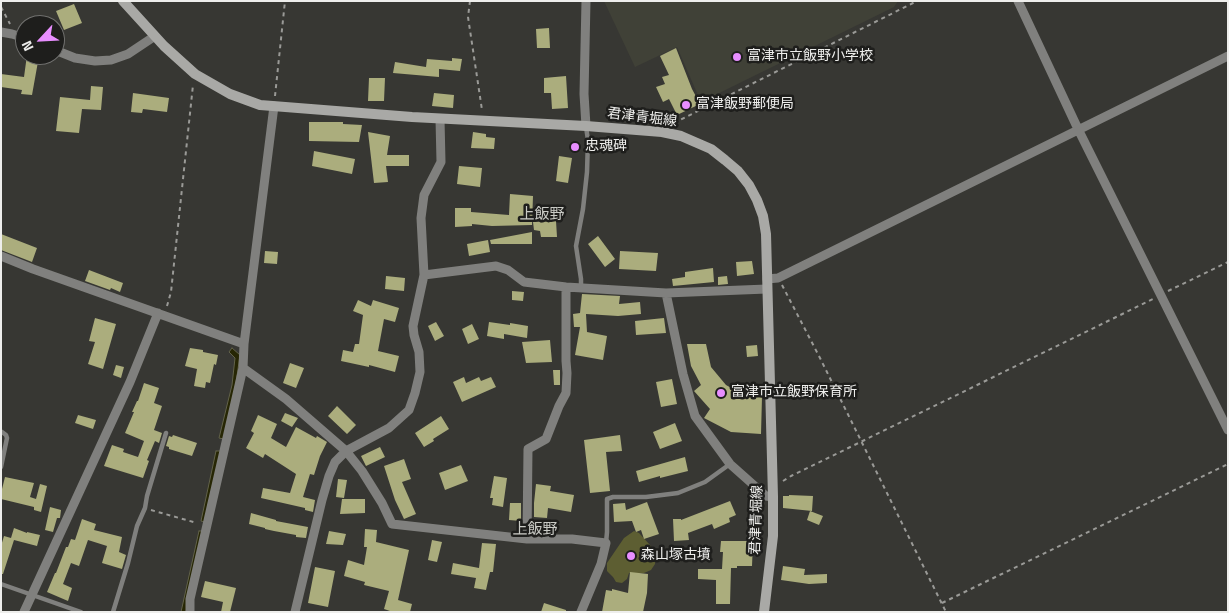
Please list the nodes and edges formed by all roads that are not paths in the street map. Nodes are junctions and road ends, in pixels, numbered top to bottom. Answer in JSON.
{"nodes":[{"id":1,"x":123,"y":1,"type":"edge"},
{"id":2,"x":586,"y":1,"type":"edge"},
{"id":3,"x":1018,"y":1,"type":"edge"},
{"id":4,"x":1,"y":32,"type":"edge"},
{"id":5,"x":15,"y":35,"type":"edge"},
{"id":6,"x":155,"y":36,"type":"junction"},
{"id":7,"x":65,"y":54,"type":"edge"},
{"id":8,"x":1228,"y":56,"type":"edge"},
{"id":9,"x":274,"y":106,"type":"junction"},
{"id":10,"x":440,"y":119,"type":"junction"},
{"id":11,"x":586,"y":126,"type":"junction"},
{"id":12,"x":1078,"y":129,"type":"junction"},
{"id":13,"x":1,"y":256,"type":"edge"},
{"id":14,"x":424,"y":275,"type":"junction"},
{"id":15,"x":771,"y":282,"type":"junction"},
{"id":16,"x":566,"y":287,"type":"junction"},
{"id":17,"x":581,"y":288,"type":"junction"},
{"id":18,"x":666,"y":293,"type":"junction"},
{"id":19,"x":161,"y":314,"type":"junction"},
{"id":20,"x":244,"y":344,"type":"junction"},
{"id":21,"x":243,"y":368,"type":"junction"},
{"id":22,"x":1228,"y":430,"type":"edge"},
{"id":23,"x":2,"y":432,"type":"edge"},
{"id":24,"x":166,"y":433,"type":"dead end"},
{"id":25,"x":346,"y":451,"type":"junction"},
{"id":26,"x":730,"y":464,"type":"junction"},
{"id":27,"x":1,"y":467,"type":"edge"},
{"id":28,"x":773,"y":493,"type":"junction"},
{"id":29,"x":527,"y":539,"type":"junction"},
{"id":30,"x":606,"y":542,"type":"junction"},
{"id":31,"x":1,"y":584,"type":"edge"},
{"id":32,"x":32,"y":595,"type":"junction"},
{"id":33,"x":24,"y":612,"type":"edge"},
{"id":34,"x":82,"y":612,"type":"edge"},
{"id":35,"x":113,"y":612,"type":"edge"},
{"id":36,"x":190,"y":612,"type":"edge"},
{"id":37,"x":295,"y":612,"type":"edge"},
{"id":38,"x":581,"y":612,"type":"edge"},
{"id":39,"x":764,"y":612,"type":"edge"}],
"edges":[{"from":1,"to":6,"type":"main road","name":"君津青堀線"},
{"from":2,"to":11,"type":"street"},
{"from":3,"to":12,"type":"street"},
{"from":4,"to":5,"type":"street"},
{"from":6,"to":7,"type":"street"},
{"from":6,"to":9,"type":"main road","name":"君津青堀線"},
{"from":8,"to":12,"type":"street"},
{"from":9,"to":10,"type":"main road","name":"君津青堀線"},
{"from":9,"to":20,"type":"street"},
{"from":10,"to":11,"type":"main road","name":"君津青堀線"},
{"from":10,"to":14,"type":"street"},
{"from":11,"to":15,"type":"main road","name":"君津青堀線"},
{"from":11,"to":17,"type":"lane"},
{"from":12,"to":15,"type":"street"},
{"from":12,"to":22,"type":"street"},
{"from":13,"to":19,"type":"street"},
{"from":14,"to":16,"type":"street"},
{"from":14,"to":25,"type":"street"},
{"from":15,"to":18,"type":"street"},
{"from":15,"to":28,"type":"main road","name":"君津青堀線"},
{"from":16,"to":17,"type":"street"},
{"from":16,"to":29,"type":"street"},
{"from":17,"to":18,"type":"street"},
{"from":18,"to":26,"type":"street"},
{"from":19,"to":20,"type":"street"},
{"from":19,"to":32,"type":"street"},
{"from":20,"to":21,"type":"street"},
{"from":21,"to":25,"type":"street"},
{"from":21,"to":36,"type":"street"},
{"from":23,"to":27,"type":"lane"},
{"from":24,"to":35,"type":"lane"},
{"from":25,"to":29,"type":"street"},
{"from":25,"to":37,"type":"street"},
{"from":26,"to":28,"type":"street"},
{"from":26,"to":30,"type":"lane"},
{"from":28,"to":39,"type":"main road","name":"君津青堀線"},
{"from":29,"to":30,"type":"street"},
{"from":30,"to":38,"type":"street"},
{"from":31,"to":32,"type":"lane"},
{"from":32,"to":33,"type":"street"},
{"from":32,"to":34,"type":"lane"}]}
